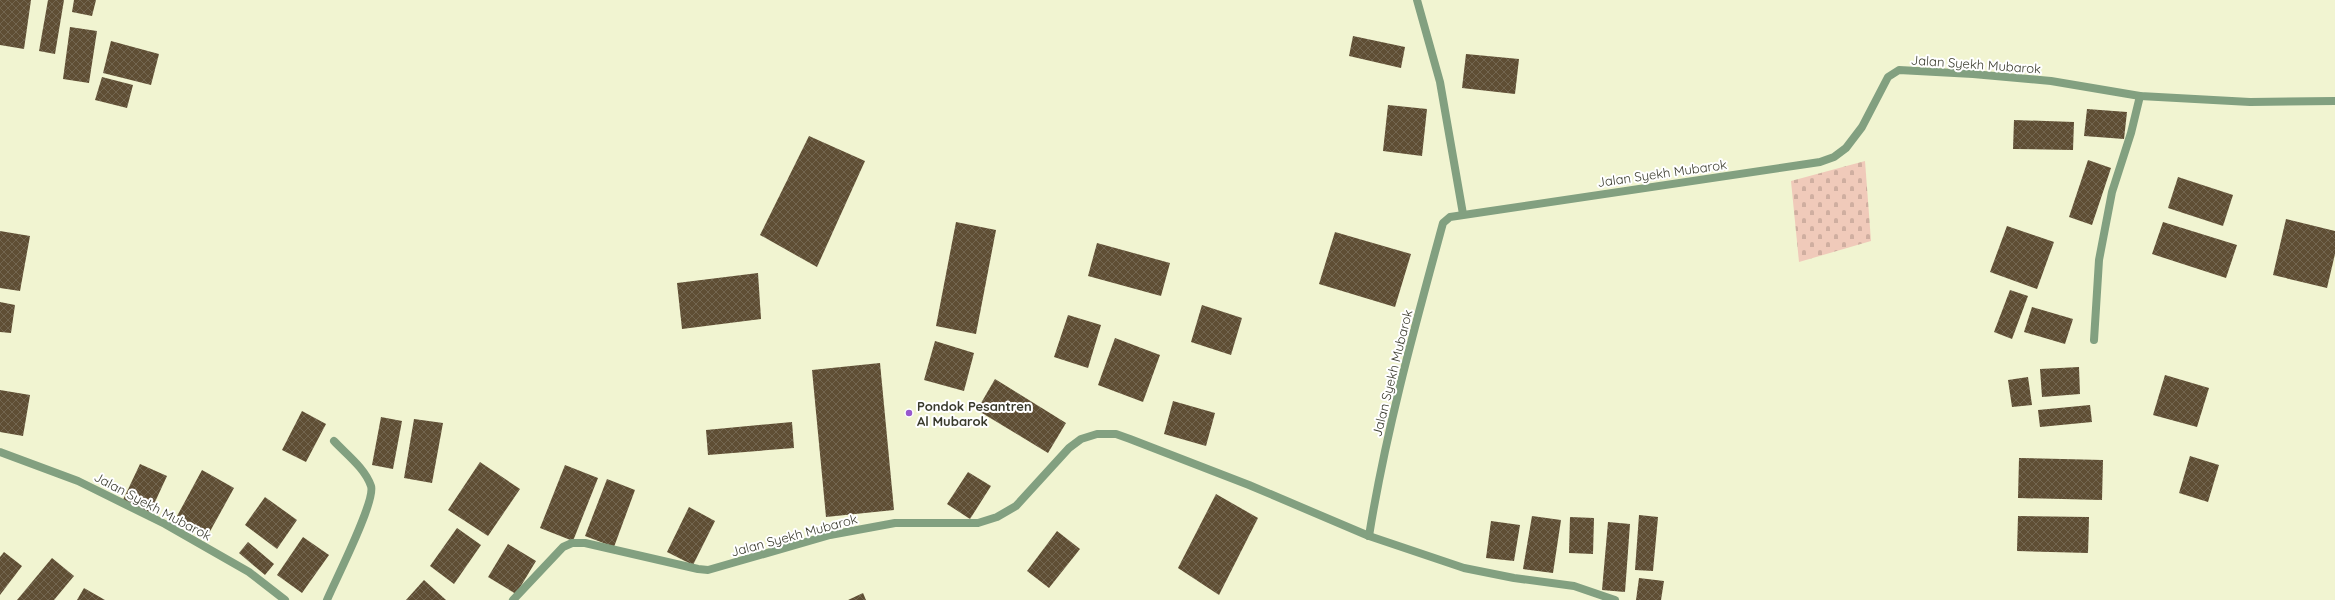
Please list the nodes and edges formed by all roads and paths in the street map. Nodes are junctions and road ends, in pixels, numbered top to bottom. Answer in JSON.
{"nodes":[{"id":1,"x":1417,"y":0,"type":"edge"},
{"id":2,"x":2140,"y":96,"type":"junction"},
{"id":3,"x":2335,"y":101,"type":"edge"},
{"id":4,"x":1463,"y":214,"type":"junction"},
{"id":5,"x":2094,"y":340,"type":"dead end"},
{"id":6,"x":334,"y":441,"type":"dead end"},
{"id":7,"x":0,"y":452,"type":"edge"},
{"id":8,"x":1369,"y":536,"type":"junction"},
{"id":9,"x":285,"y":600,"type":"edge"},
{"id":10,"x":327,"y":600,"type":"edge"},
{"id":11,"x":513,"y":600,"type":"edge"},
{"id":12,"x":1616,"y":600,"type":"edge"}],
"edges":[{"from":1,"to":4,"type":"street"},
{"from":2,"to":3,"type":"street","name":"Jalan Syekh Mubarok"},
{"from":2,"to":4,"type":"street","name":"Jalan Syekh Mubarok"},
{"from":2,"to":5,"type":"street"},
{"from":4,"to":8,"type":"street","name":"Jalan Syekh Mubarok"},
{"from":6,"to":10,"type":"street"},
{"from":7,"to":9,"type":"street","name":"Jalan Syekh Mubarok"},
{"from":8,"to":11,"type":"street","name":"Jalan Syekh Mubarok"},
{"from":8,"to":12,"type":"street"}]}
